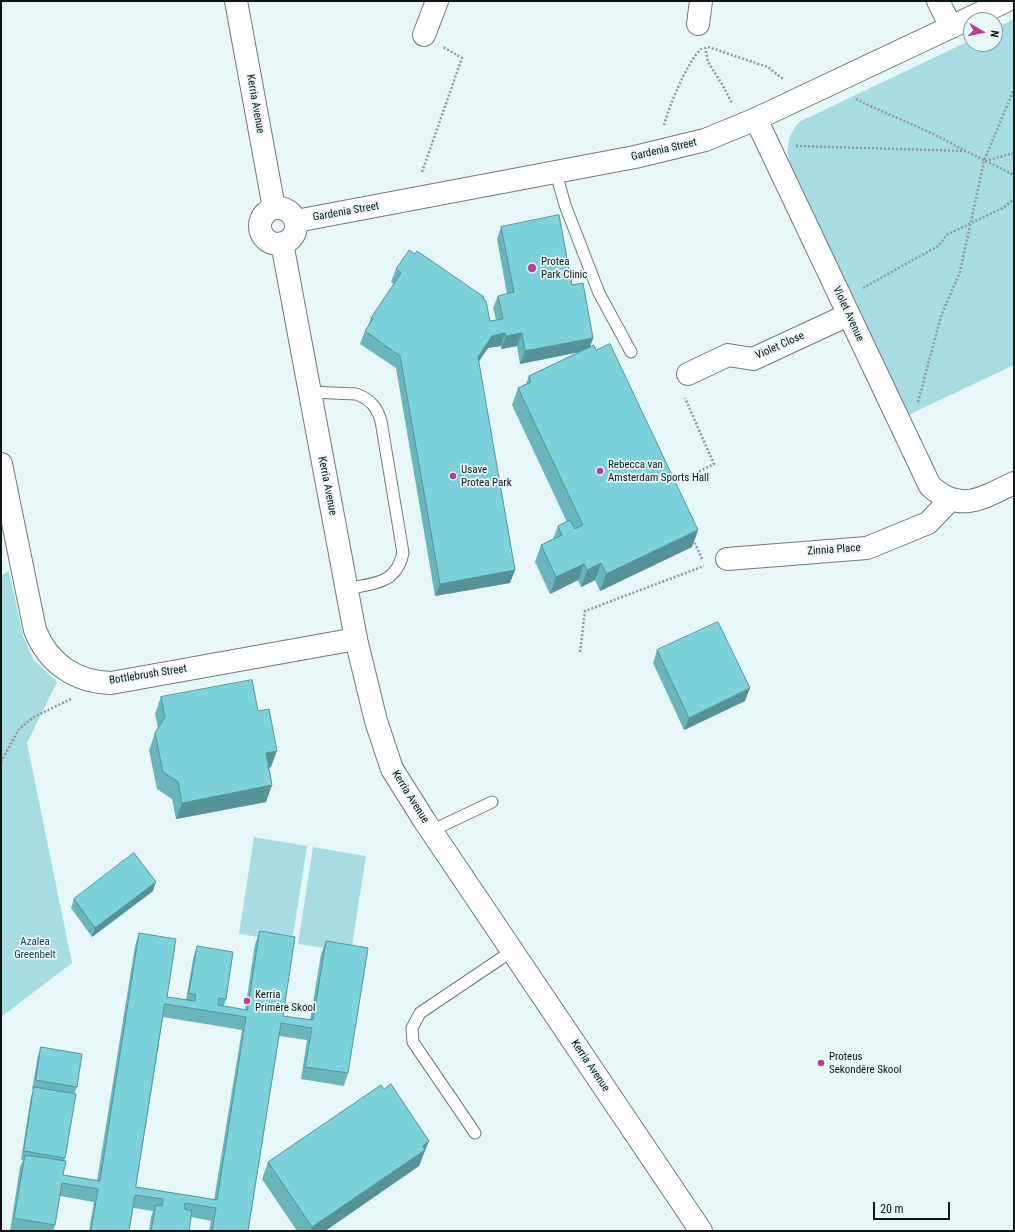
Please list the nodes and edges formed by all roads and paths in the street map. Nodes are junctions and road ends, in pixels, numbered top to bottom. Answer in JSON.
{"nodes":[{"id":1,"x":236,"y":1,"type":"edge"},
{"id":2,"x":437,"y":1,"type":"edge"},
{"id":3,"x":701,"y":1,"type":"edge"},
{"id":4,"x":938,"y":1,"type":"edge"},
{"id":5,"x":1006,"y":1,"type":"edge"},
{"id":6,"x":698,"y":24,"type":"dead end"},
{"id":7,"x":951,"y":27,"type":"junction"},
{"id":8,"x":424,"y":35,"type":"joint"},
{"id":9,"x":705,"y":45,"type":"junction"},
{"id":10,"x":843,"y":78,"type":"junction"},
{"id":11,"x":1014,"y":89,"type":"edge"},
{"id":12,"x":796,"y":100,"type":"junction"},
{"id":13,"x":749,"y":122,"type":"junction"},
{"id":14,"x":667,"y":151,"type":"junction"},
{"id":15,"x":771,"y":151,"type":"junction"},
{"id":16,"x":966,"y":152,"type":"junction"},
{"id":17,"x":1014,"y":152,"type":"edge"},
{"id":18,"x":984,"y":161,"type":"junction"},
{"id":19,"x":556,"y":172,"type":"junction"},
{"id":20,"x":1014,"y":175,"type":"edge"},
{"id":21,"x":420,"y":199,"type":"junction"},
{"id":22,"x":1014,"y":199,"type":"edge"},
{"id":23,"x":274,"y":208,"type":"junction"},
{"id":24,"x":296,"y":221,"type":"junction"},
{"id":25,"x":969,"y":225,"type":"junction"},
{"id":26,"x":282,"y":244,"type":"junction"},
{"id":27,"x":844,"y":306,"type":"junction"},
{"id":28,"x":631,"y":352,"type":"dead end"},
{"id":29,"x":688,"y":374,"type":"joint"},
{"id":30,"x":310,"y":392,"type":"junction"},
{"id":31,"x":898,"y":419,"type":"junction"},
{"id":32,"x":1,"y":464,"type":"edge"},
{"id":33,"x":1014,"y":483,"type":"edge"},
{"id":34,"x":670,"y":486,"type":"edge"},
{"id":35,"x":950,"y":500,"type":"junction"},
{"id":36,"x":692,"y":536,"type":"edge"},
{"id":37,"x":727,"y":559,"type":"dead end"},
{"id":38,"x":346,"y":589,"type":"junction"},
{"id":39,"x":356,"y":639,"type":"junction"},
{"id":40,"x":580,"y":652,"type":"dead end"},
{"id":41,"x":86,"y":680,"type":"junction"},
{"id":42,"x":5,"y":753,"type":"junction"},
{"id":43,"x":1,"y":756,"type":"edge"},
{"id":44,"x":1,"y":762,"type":"edge"},
{"id":45,"x":492,"y":802,"type":"dead end"},
{"id":46,"x":431,"y":831,"type":"junction"},
{"id":47,"x":512,"y":951,"type":"junction"},
{"id":48,"x":475,"y":1133,"type":"dead end"},
{"id":49,"x":701,"y":1231,"type":"edge"}],
"edges":[{"from":1,"to":23,"type":"street","name":"Kerria Avenue"},
{"from":2,"to":8,"type":"street"},
{"from":3,"to":6,"type":"street"},
{"from":4,"to":7,"type":"street"},
{"from":5,"to":7,"type":"street","name":"Gardenia Street"},
{"from":7,"to":10,"type":"street","name":"Gardenia Street"},
{"from":8,"to":21,"type":"path"},
{"from":9,"to":12,"type":"path"},
{"from":9,"to":13,"type":"path"},
{"from":9,"to":14,"type":"path"},
{"from":10,"to":12,"type":"street","name":"Gardenia Street"},
{"from":10,"to":16,"type":"path"},
{"from":11,"to":18,"type":"path"},
{"from":12,"to":13,"type":"street","name":"Gardenia Street"},
{"from":13,"to":14,"type":"street","name":"Gardenia Street"},
{"from":13,"to":15,"type":"street","name":"Violet Avenue"},
{"from":14,"to":19,"type":"street","name":"Gardenia Street"},
{"from":15,"to":16,"type":"path"},
{"from":15,"to":27,"type":"street","name":"Violet Avenue"},
{"from":16,"to":18,"type":"path"},
{"from":17,"to":18,"type":"path"},
{"from":18,"to":20,"type":"path"},
{"from":18,"to":25,"type":"path"},
{"from":19,"to":21,"type":"street","name":"Gardenia Street"},
{"from":19,"to":28,"type":"lane"},
{"from":21,"to":24,"type":"street","name":"Gardenia Street"},
{"from":22,"to":25,"type":"path"},
{"from":23,"to":24,"type":"street"},
{"from":23,"to":26,"type":"street"},
{"from":24,"to":26,"type":"street"},
{"from":25,"to":27,"type":"path"},
{"from":25,"to":31,"type":"path"},
{"from":26,"to":30,"type":"street","name":"Kerria Avenue"},
{"from":27,"to":29,"type":"street","name":"Violet Close"},
{"from":27,"to":31,"type":"street","name":"Violet Avenue"},
{"from":29,"to":34,"type":"path"},
{"from":30,"to":38,"type":"street","name":"Kerria Avenue"},
{"from":30,"to":38,"type":"lane"},
{"from":31,"to":35,"type":"street","name":"Violet Avenue"},
{"from":32,"to":41,"type":"street","name":"Bottlebrush Street"},
{"from":33,"to":35,"type":"street"},
{"from":35,"to":37,"type":"street","name":"Zinnia Place"},
{"from":36,"to":40,"type":"path"},
{"from":38,"to":39,"type":"street","name":"Kerria Avenue"},
{"from":39,"to":41,"type":"street","name":"Bottlebrush Street"},
{"from":39,"to":46,"type":"street","name":"Kerria Avenue"},
{"from":41,"to":42,"type":"path"},
{"from":42,"to":43,"type":"path"},
{"from":42,"to":44,"type":"path"},
{"from":45,"to":46,"type":"lane"},
{"from":46,"to":47,"type":"street","name":"Kerria Avenue"},
{"from":47,"to":48,"type":"lane"},
{"from":47,"to":49,"type":"street","name":"Kerria Avenue"}]}
